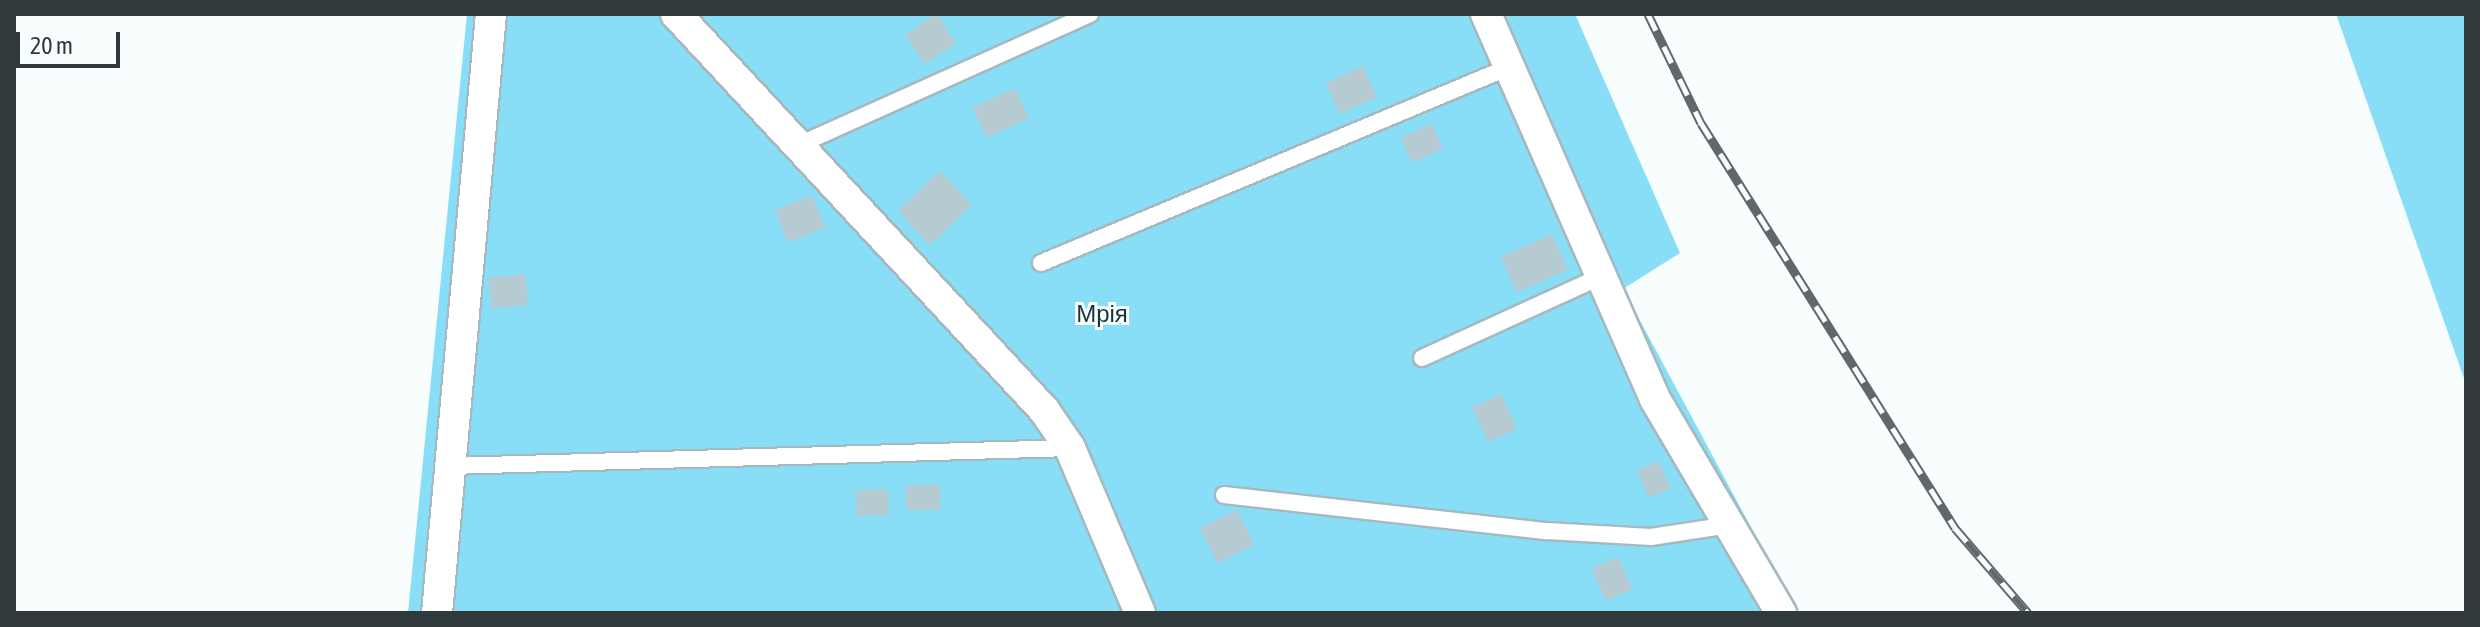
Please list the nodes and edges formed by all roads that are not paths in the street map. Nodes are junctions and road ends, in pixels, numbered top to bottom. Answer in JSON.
{"nodes":[{"id":1,"x":491,"y":14,"type":"edge"},
{"id":2,"x":676,"y":14,"type":"edge"},
{"id":3,"x":1090,"y":14,"type":"edge"},
{"id":4,"x":1486,"y":14,"type":"edge"},
{"id":5,"x":1509,"y":67,"type":"junction"},
{"id":6,"x":801,"y":144,"type":"junction"},
{"id":7,"x":1041,"y":263,"type":"dead end"},
{"id":8,"x":1602,"y":276,"type":"junction"},
{"id":9,"x":1422,"y":358,"type":"dead end"},
{"id":10,"x":1070,"y":448,"type":"junction"},
{"id":11,"x":450,"y":466,"type":"junction"},
{"id":12,"x":1224,"y":495,"type":"dead end"},
{"id":13,"x":1729,"y":525,"type":"junction"},
{"id":14,"x":437,"y":613,"type":"edge"},
{"id":15,"x":1140,"y":613,"type":"edge"},
{"id":16,"x":1781,"y":613,"type":"edge"}],
"edges":[{"from":1,"to":11,"type":"street"},
{"from":2,"to":6,"type":"street"},
{"from":3,"to":6,"type":"lane"},
{"from":4,"to":5,"type":"street"},
{"from":5,"to":7,"type":"lane"},
{"from":5,"to":8,"type":"street"},
{"from":6,"to":10,"type":"street"},
{"from":8,"to":9,"type":"lane"},
{"from":8,"to":13,"type":"street"},
{"from":10,"to":11,"type":"lane"},
{"from":10,"to":15,"type":"street"},
{"from":11,"to":14,"type":"street"},
{"from":12,"to":13,"type":"lane"},
{"from":13,"to":16,"type":"street"}]}
